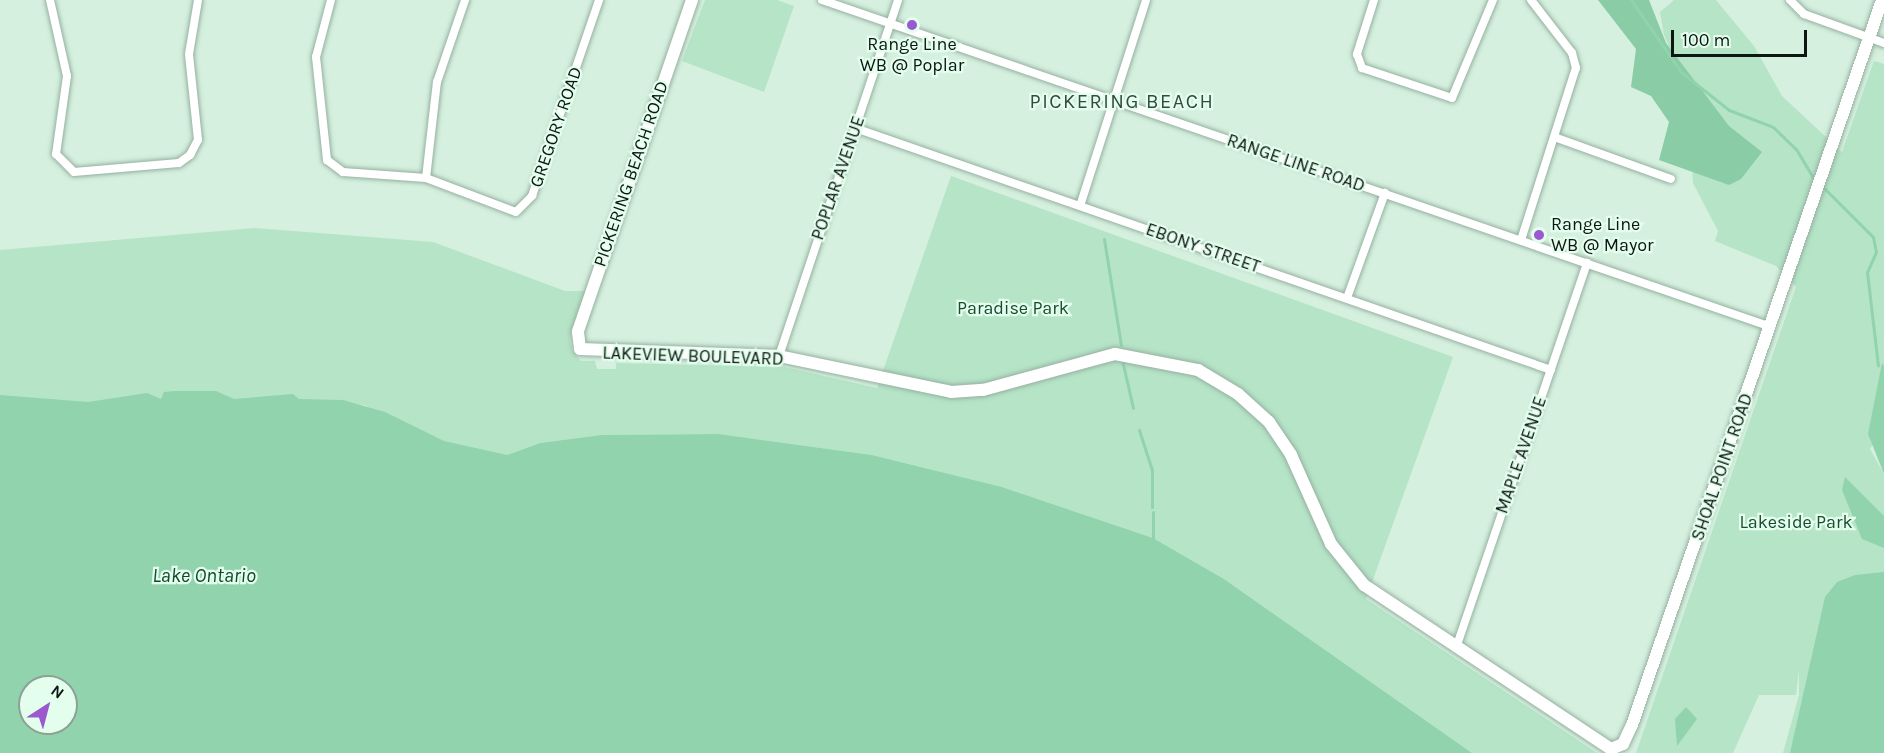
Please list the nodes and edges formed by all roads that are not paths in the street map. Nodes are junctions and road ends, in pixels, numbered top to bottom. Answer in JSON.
{"nodes":[{"id":1,"x":50,"y":0,"type":"edge"},
{"id":2,"x":198,"y":0,"type":"edge"},
{"id":3,"x":332,"y":0,"type":"edge"},
{"id":4,"x":465,"y":0,"type":"edge"},
{"id":5,"x":599,"y":0,"type":"edge"},
{"id":6,"x":692,"y":0,"type":"edge"},
{"id":7,"x":822,"y":0,"type":"edge"},
{"id":8,"x":898,"y":0,"type":"edge"},
{"id":9,"x":1146,"y":0,"type":"edge"},
{"id":10,"x":1374,"y":0,"type":"edge"},
{"id":11,"x":1493,"y":0,"type":"edge"},
{"id":12,"x":1531,"y":0,"type":"edge"},
{"id":13,"x":1790,"y":0,"type":"edge"},
{"id":14,"x":1882,"y":0,"type":"edge"},
{"id":15,"x":890,"y":24,"type":"junction"},
{"id":16,"x":1869,"y":37,"type":"junction"},
{"id":17,"x":1884,"y":43,"type":"edge"},
{"id":18,"x":1113,"y":100,"type":"junction"},
{"id":19,"x":855,"y":128,"type":"junction"},
{"id":20,"x":1557,"y":138,"type":"junction"},
{"id":21,"x":426,"y":178,"type":"junction"},
{"id":22,"x":1671,"y":179,"type":"dead end"},
{"id":23,"x":1385,"y":193,"type":"junction"},
{"id":24,"x":1080,"y":206,"type":"junction"},
{"id":25,"x":1521,"y":240,"type":"junction"},
{"id":26,"x":1587,"y":262,"type":"junction"},
{"id":27,"x":1347,"y":298,"type":"junction"},
{"id":28,"x":1771,"y":327,"type":"junction"},
{"id":29,"x":580,"y":349,"type":"joint"},
{"id":30,"x":779,"y":356,"type":"junction"},
{"id":31,"x":1551,"y":370,"type":"junction"},
{"id":32,"x":1456,"y":648,"type":"junction"}],
"edges":[{"from":1,"to":2,"type":"street"},
{"from":3,"to":21,"type":"street","name":"GREGORY ROAD"},
{"from":4,"to":21,"type":"street"},
{"from":5,"to":21,"type":"street","name":"GREGORY ROAD"},
{"from":6,"to":29,"type":"street","name":"PICKERING BEACH ROAD"},
{"from":7,"to":15,"type":"street","name":"RANGE LINE ROAD"},
{"from":8,"to":15,"type":"street","name":"POPLAR AVENUE"},
{"from":9,"to":18,"type":"street"},
{"from":10,"to":11,"type":"street"},
{"from":12,"to":20,"type":"street"},
{"from":13,"to":16,"type":"street"},
{"from":14,"to":16,"type":"street","name":"SHOAL POINT ROAD"},
{"from":15,"to":18,"type":"street","name":"RANGE LINE ROAD"},
{"from":15,"to":19,"type":"street","name":"POPLAR AVENUE"},
{"from":16,"to":17,"type":"street"},
{"from":16,"to":28,"type":"street","name":"SHOAL POINT ROAD"},
{"from":18,"to":23,"type":"street","name":"RANGE LINE ROAD"},
{"from":18,"to":24,"type":"street"},
{"from":19,"to":24,"type":"street","name":"EBONY STREET"},
{"from":19,"to":30,"type":"street","name":"POPLAR AVENUE"},
{"from":20,"to":22,"type":"street"},
{"from":20,"to":25,"type":"street"},
{"from":23,"to":25,"type":"street","name":"RANGE LINE ROAD"},
{"from":23,"to":27,"type":"street"},
{"from":24,"to":27,"type":"street","name":"EBONY STREET"},
{"from":25,"to":26,"type":"street","name":"RANGE LINE ROAD"},
{"from":26,"to":28,"type":"street","name":"RANGE LINE ROAD"},
{"from":26,"to":31,"type":"street","name":"MAPLE AVENUE"},
{"from":27,"to":31,"type":"street","name":"EBONY STREET"},
{"from":28,"to":32,"type":"street","name":"SHOAL POINT ROAD"},
{"from":29,"to":30,"type":"street","name":"LAKEVIEW BOULEVARD"},
{"from":30,"to":32,"type":"street","name":"LAKEVIEW BOULEVARD"},
{"from":31,"to":32,"type":"street","name":"MAPLE AVENUE"}]}
